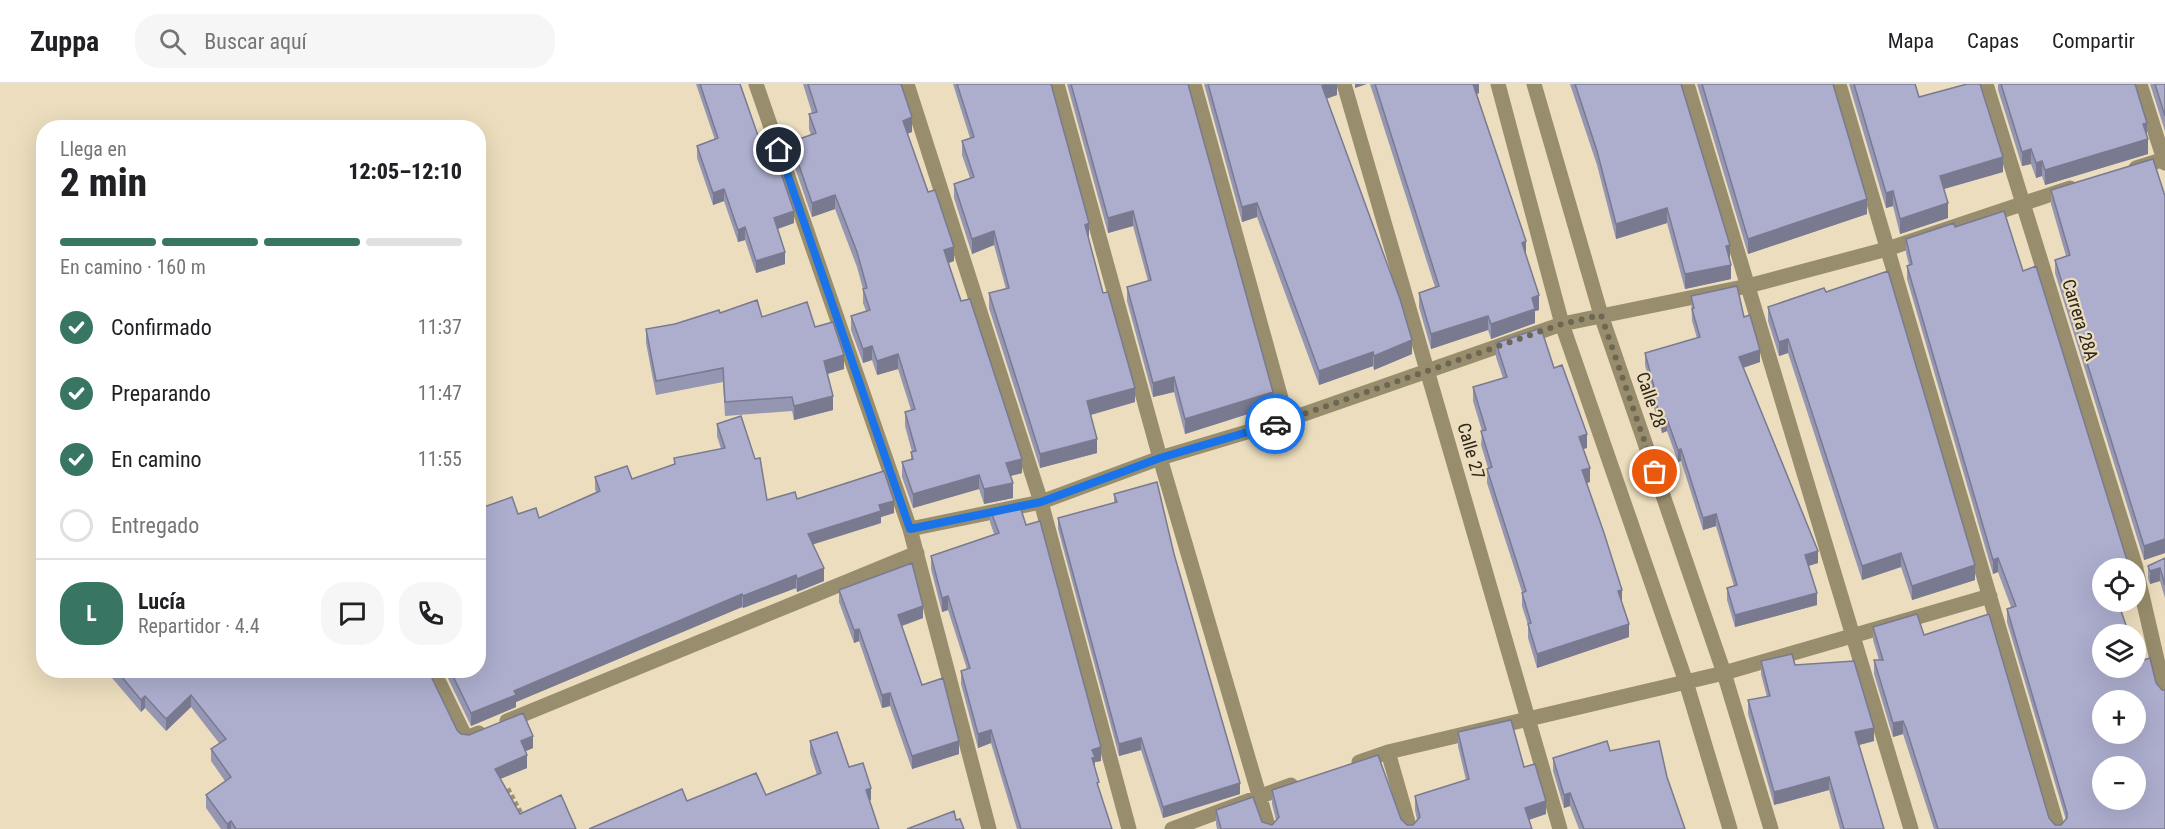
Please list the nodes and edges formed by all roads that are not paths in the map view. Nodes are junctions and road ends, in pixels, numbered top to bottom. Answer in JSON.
{"nodes":[{"id":1,"x":756,"y":84,"type":"edge"},
{"id":2,"x":907,"y":84,"type":"edge"},
{"id":3,"x":1056,"y":84,"type":"edge"},
{"id":4,"x":1194,"y":84,"type":"edge"},
{"id":5,"x":1344,"y":84,"type":"edge"},
{"id":6,"x":1498,"y":84,"type":"edge"},
{"id":7,"x":1534,"y":84,"type":"edge"},
{"id":8,"x":1686,"y":84,"type":"edge"},
{"id":9,"x":1839,"y":84,"type":"edge"},
{"id":10,"x":1986,"y":84,"type":"edge"},
{"id":11,"x":2140,"y":84,"type":"edge"},
{"id":12,"x":2165,"y":160,"type":"edge"},
{"id":13,"x":2121,"y":173,"type":"edge"},
{"id":14,"x":2088,"y":183,"type":"edge"},
{"id":15,"x":2023,"y":202,"type":"junction"},
{"id":16,"x":1887,"y":249,"type":"junction"},
{"id":17,"x":1748,"y":286,"type":"junction"},
{"id":18,"x":1601,"y":315,"type":"junction"},
{"id":19,"x":1562,"y":324,"type":"junction"},
{"id":20,"x":1427,"y":371,"type":"junction"},
{"id":21,"x":1287,"y":420,"type":"junction"},
{"id":22,"x":1160,"y":458,"type":"junction"},
{"id":23,"x":1041,"y":502,"type":"junction"},
{"id":24,"x":910,"y":529,"type":"junction"},
{"id":25,"x":917,"y":553,"type":"junction"},
{"id":26,"x":2132,"y":558,"type":"edge"},
{"id":27,"x":2156,"y":566,"type":"edge"},
{"id":28,"x":2146,"y":568,"type":"edge"},
{"id":29,"x":1990,"y":596,"type":"junction"},
{"id":30,"x":2146,"y":612,"type":"edge"},
{"id":31,"x":1853,"y":636,"type":"junction"},
{"id":32,"x":1724,"y":673,"type":"junction"},
{"id":33,"x":437,"y":678,"type":"edge"},
{"id":34,"x":1686,"y":682,"type":"junction"},
{"id":35,"x":2165,"y":694,"type":"edge"},
{"id":36,"x":1528,"y":720,"type":"junction"},
{"id":37,"x":1388,"y":752,"type":"junction"},
{"id":38,"x":1345,"y":767,"type":"edge"},
{"id":39,"x":1302,"y":782,"type":"edge"},
{"id":40,"x":1259,"y":796,"type":"junction"},
{"id":41,"x":989,"y":829,"type":"edge"},
{"id":42,"x":1129,"y":829,"type":"edge"},
{"id":43,"x":1172,"y":829,"type":"edge"},
{"id":44,"x":1269,"y":829,"type":"edge"},
{"id":45,"x":1410,"y":829,"type":"edge"},
{"id":46,"x":1560,"y":829,"type":"edge"},
{"id":47,"x":1730,"y":829,"type":"edge"},
{"id":48,"x":1771,"y":829,"type":"edge"},
{"id":49,"x":1911,"y":829,"type":"edge"},
{"id":50,"x":2058,"y":829,"type":"edge"}],
"edges":[{"from":1,"to":24,"type":"street"},
{"from":2,"to":23,"type":"street"},
{"from":3,"to":22,"type":"street"},
{"from":4,"to":21,"type":"street"},
{"from":5,"to":20,"type":"street","name":"Calle 27"},
{"from":6,"to":19,"type":"street"},
{"from":7,"to":18,"type":"street","name":"Calle 28"},
{"from":8,"to":17,"type":"street"},
{"from":9,"to":16,"type":"street"},
{"from":10,"to":15,"type":"street","name":"Carrera 28A"},
{"from":11,"to":12,"type":"street"},
{"from":12,"to":13,"type":"street"},
{"from":14,"to":15,"type":"street"},
{"from":15,"to":16,"type":"street"},
{"from":15,"to":26,"type":"street","name":"Carrera 28A"},
{"from":16,"to":17,"type":"street"},
{"from":16,"to":29,"type":"street"},
{"from":17,"to":18,"type":"street"},
{"from":17,"to":31,"type":"street"},
{"from":18,"to":19,"type":"street"},
{"from":18,"to":32,"type":"street","name":"Calle 28"},
{"from":19,"to":20,"type":"street"},
{"from":19,"to":34,"type":"street"},
{"from":20,"to":21,"type":"street"},
{"from":20,"to":36,"type":"street","name":"Calle 27"},
{"from":21,"to":22,"type":"street"},
{"from":22,"to":23,"type":"street"},
{"from":22,"to":40,"type":"street"},
{"from":23,"to":24,"type":"street"},
{"from":23,"to":42,"type":"street"},
{"from":24,"to":25,"type":"street"},
{"from":25,"to":33,"type":"street"},
{"from":25,"to":41,"type":"street"},
{"from":27,"to":28,"type":"street"},
{"from":29,"to":31,"type":"street"},
{"from":29,"to":50,"type":"street"},
{"from":30,"to":35,"type":"street","name":"Carrera 28A"},
{"from":31,"to":32,"type":"street"},
{"from":31,"to":49,"type":"street"},
{"from":32,"to":34,"type":"street"},
{"from":32,"to":48,"type":"street","name":"Calle 28"},
{"from":34,"to":36,"type":"street"},
{"from":34,"to":47,"type":"street"},
{"from":36,"to":37,"type":"street"},
{"from":36,"to":46,"type":"street","name":"Calle 27"},
{"from":37,"to":38,"type":"street"},
{"from":37,"to":45,"type":"street"},
{"from":39,"to":40,"type":"street"},
{"from":40,"to":43,"type":"street"},
{"from":40,"to":44,"type":"street"}]}
